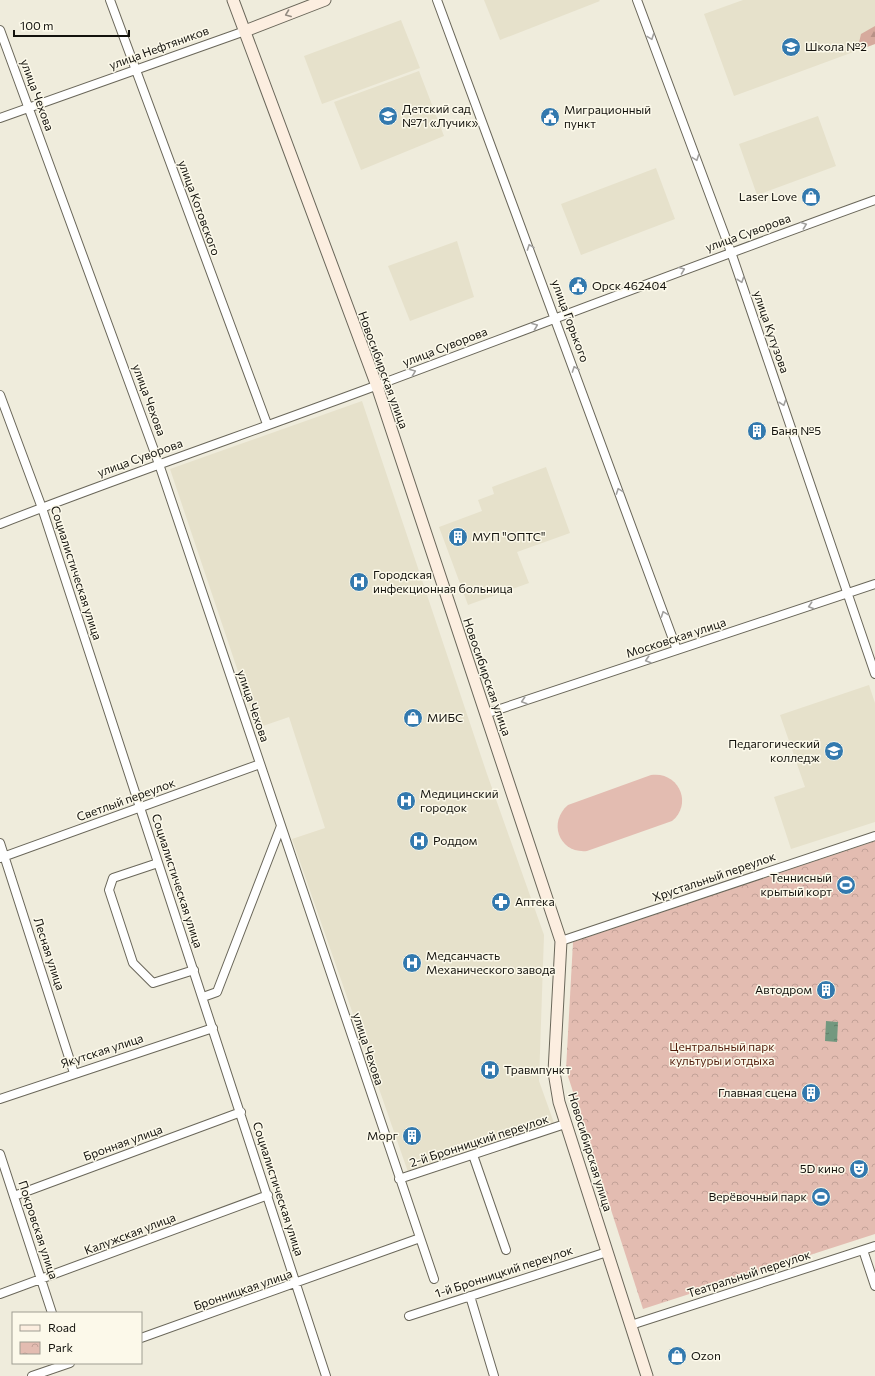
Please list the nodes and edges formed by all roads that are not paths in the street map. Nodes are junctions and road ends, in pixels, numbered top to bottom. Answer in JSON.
{"nodes":[{"id":1,"x":110,"y":0,"type":"edge"},
{"id":2,"x":233,"y":0,"type":"edge"},
{"id":3,"x":325,"y":0,"type":"edge"},
{"id":4,"x":437,"y":0,"type":"edge"},
{"id":5,"x":637,"y":0,"type":"edge"},
{"id":6,"x":0,"y":30,"type":"edge"},
{"id":7,"x":245,"y":31,"type":"junction"},
{"id":8,"x":136,"y":71,"type":"junction"},
{"id":9,"x":28,"y":107,"type":"junction"},
{"id":10,"x":0,"y":118,"type":"edge"},
{"id":11,"x":875,"y":200,"type":"edge"},
{"id":12,"x":731,"y":252,"type":"junction"},
{"id":13,"x":556,"y":318,"type":"junction"},
{"id":14,"x":377,"y":386,"type":"junction"},
{"id":15,"x":0,"y":395,"type":"edge"},
{"id":16,"x":267,"y":424,"type":"junction"},
{"id":17,"x":159,"y":464,"type":"junction"},
{"id":18,"x":42,"y":508,"type":"junction"},
{"id":19,"x":0,"y":524,"type":"edge"},
{"id":20,"x":875,"y":584,"type":"edge"},
{"id":21,"x":848,"y":594,"type":"junction"},
{"id":22,"x":677,"y":650,"type":"junction"},
{"id":23,"x":875,"y":674,"type":"edge"},
{"id":24,"x":485,"y":714,"type":"junction"},
{"id":25,"x":260,"y":764,"type":"junction"},
{"id":26,"x":140,"y":808,"type":"junction"},
{"id":27,"x":281,"y":826,"type":"junction"},
{"id":28,"x":875,"y":836,"type":"edge"},
{"id":29,"x":0,"y":843,"type":"edge"},
{"id":30,"x":2,"y":857,"type":"edge"},
{"id":31,"x":158,"y":863,"type":"junction"},
{"id":32,"x":561,"y":941,"type":"junction"},
{"id":33,"x":194,"y":970,"type":"junction"},
{"id":34,"x":203,"y":998,"type":"junction"},
{"id":35,"x":213,"y":1028,"type":"junction"},
{"id":36,"x":74,"y":1073,"type":"junction"},
{"id":37,"x":0,"y":1099,"type":"edge"},
{"id":38,"x":241,"y":1112,"type":"junction"},
{"id":39,"x":565,"y":1124,"type":"junction"},
{"id":40,"x":0,"y":1154,"type":"edge"},
{"id":41,"x":473,"y":1156,"type":"junction"},
{"id":42,"x":399,"y":1180,"type":"junction"},
{"id":43,"x":268,"y":1195,"type":"junction"},
{"id":44,"x":14,"y":1196,"type":"junction"},
{"id":45,"x":420,"y":1238,"type":"junction"},
{"id":46,"x":875,"y":1246,"type":"edge"},
{"id":47,"x":506,"y":1250,"type":"dead end"},
{"id":48,"x":863,"y":1250,"type":"junction"},
{"id":49,"x":607,"y":1252,"type":"junction"},
{"id":50,"x":434,"y":1279,"type":"dead end"},
{"id":51,"x":41,"y":1280,"type":"junction"},
{"id":52,"x":296,"y":1284,"type":"junction"},
{"id":53,"x":875,"y":1286,"type":"edge"},
{"id":54,"x":0,"y":1294,"type":"edge"},
{"id":55,"x":470,"y":1296,"type":"junction"},
{"id":56,"x":52,"y":1312,"type":"edge"},
{"id":57,"x":409,"y":1316,"type":"dead end"},
{"id":58,"x":631,"y":1325,"type":"junction"},
{"id":59,"x":142,"y":1338,"type":"edge"},
{"id":60,"x":67,"y":1364,"type":"edge"},
{"id":61,"x":32,"y":1376,"type":"edge"},
{"id":62,"x":326,"y":1376,"type":"edge"},
{"id":63,"x":494,"y":1376,"type":"edge"},
{"id":64,"x":648,"y":1376,"type":"edge"}],
"edges":[{"from":1,"to":8,"type":"street","name":"улица Котовского"},
{"from":2,"to":7,"type":"main road","name":"Новосибирская улица"},
{"from":3,"to":7,"type":"main road","name":"улица Нефтяников","one_way":true},
{"from":13,"to":4,"type":"street","name":"улица Горького","one_way":true},
{"from":5,"to":12,"type":"street","name":"улица Кутузова","one_way":true},
{"from":6,"to":9,"type":"street","name":"улица Чехова"},
{"from":7,"to":8,"type":"street","name":"улица Нефтяников"},
{"from":7,"to":14,"type":"main road","name":"Новосибирская улица"},
{"from":8,"to":9,"type":"street","name":"улица Нефтяников"},
{"from":8,"to":16,"type":"street","name":"улица Котовского"},
{"from":9,"to":10,"type":"street","name":"улица Нефтяников"},
{"from":9,"to":17,"type":"street","name":"улица Чехова"},
{"from":12,"to":11,"type":"street","name":"улица Суворова","one_way":true},
{"from":13,"to":12,"type":"street","name":"улица Суворова","one_way":true},
{"from":12,"to":21,"type":"street","name":"улица Кутузова","one_way":true},
{"from":14,"to":13,"type":"street","name":"улица Суворова","one_way":true},
{"from":22,"to":13,"type":"street","name":"улица Горького","one_way":true},
{"from":14,"to":16,"type":"street","name":"улица Суворова"},
{"from":14,"to":24,"type":"main road","name":"Новосибирская улица"},
{"from":15,"to":18,"type":"street","name":"Социалистическая улица"},
{"from":16,"to":17,"type":"street","name":"улица Суворова"},
{"from":17,"to":18,"type":"street","name":"улица Суворова"},
{"from":17,"to":25,"type":"street","name":"улица Чехова"},
{"from":18,"to":19,"type":"street","name":"улица Суворова"},
{"from":18,"to":26,"type":"street","name":"Социалистическая улица"},
{"from":20,"to":21,"type":"street","name":"Московская улица"},
{"from":21,"to":22,"type":"street","name":"Московская улица","one_way":true},
{"from":21,"to":23,"type":"street","name":"улица Кутузова"},
{"from":22,"to":24,"type":"street","name":"Московская улица","one_way":true},
{"from":24,"to":32,"type":"main road","name":"Новосибирская улица"},
{"from":25,"to":26,"type":"street","name":"Светлый переулок"},
{"from":25,"to":27,"type":"street","name":"улица Чехова"},
{"from":26,"to":30,"type":"street","name":"Светлый переулок"},
{"from":26,"to":31,"type":"street","name":"Социалистическая улица"},
{"from":27,"to":34,"type":"street"},
{"from":27,"to":42,"type":"street","name":"улица Чехова"},
{"from":28,"to":32,"type":"street","name":"Хрустальный переулок"},
{"from":29,"to":30,"type":"street","name":"Лесная улица"},
{"from":30,"to":36,"type":"street","name":"Лесная улица"},
{"from":31,"to":33,"type":"street","name":"Социалистическая улица"},
{"from":31,"to":33,"type":"street"},
{"from":32,"to":39,"type":"main road","name":"Новосибирская улица"},
{"from":33,"to":34,"type":"street","name":"Социалистическая улица"},
{"from":34,"to":35,"type":"street","name":"Социалистическая улица"},
{"from":35,"to":36,"type":"street","name":"Якутская улица"},
{"from":35,"to":38,"type":"street","name":"Социалистическая улица"},
{"from":36,"to":37,"type":"street","name":"Якутская улица"},
{"from":38,"to":43,"type":"street","name":"Социалистическая улица"},
{"from":38,"to":44,"type":"street","name":"Бронная улица"},
{"from":39,"to":41,"type":"street","name":"2-й Бронницкий переулок"},
{"from":39,"to":49,"type":"main road","name":"Новосибирская улица"},
{"from":40,"to":44,"type":"street","name":"Покровская улица"},
{"from":41,"to":42,"type":"street","name":"2-й Бронницкий переулок"},
{"from":41,"to":47,"type":"street"},
{"from":42,"to":45,"type":"street","name":"улица Чехова"},
{"from":43,"to":51,"type":"street","name":"Калужская улица"},
{"from":43,"to":52,"type":"street","name":"Социалистическая улица"},
{"from":44,"to":51,"type":"street","name":"Покровская улица"},
{"from":45,"to":50,"type":"street","name":"улица Чехова"},
{"from":45,"to":52,"type":"street","name":"Бронницкая улица"},
{"from":46,"to":48,"type":"street","name":"Театральный переулок"},
{"from":48,"to":53,"type":"street"},
{"from":48,"to":58,"type":"street","name":"Театральный переулок"},
{"from":49,"to":55,"type":"street","name":"1-й Бронницкий переулок"},
{"from":49,"to":58,"type":"main road","name":"Новосибирская улица"},
{"from":51,"to":54,"type":"street","name":"Калужская улица"},
{"from":51,"to":56,"type":"street","name":"Покровская улица"},
{"from":52,"to":59,"type":"street","name":"Бронницкая улица"},
{"from":52,"to":62,"type":"street","name":"Социалистическая улица"},
{"from":55,"to":57,"type":"street","name":"1-й Бронницкий переулок"},
{"from":55,"to":63,"type":"street"},
{"from":58,"to":64,"type":"main road","name":"Новосибирская улица"},
{"from":60,"to":61,"type":"street"}]}
